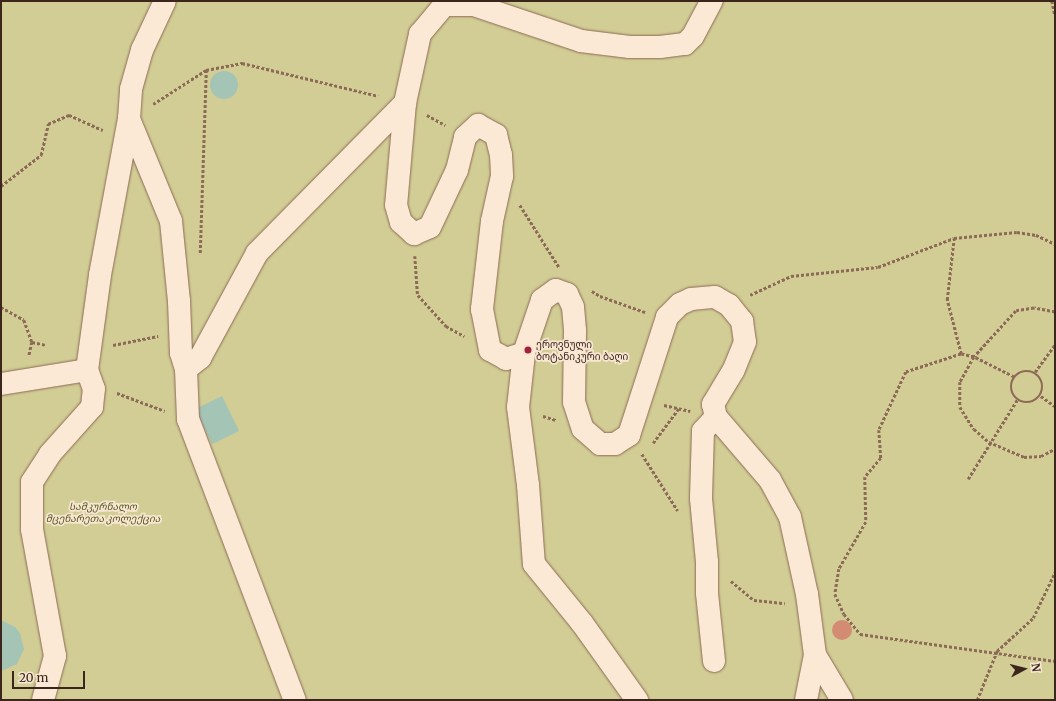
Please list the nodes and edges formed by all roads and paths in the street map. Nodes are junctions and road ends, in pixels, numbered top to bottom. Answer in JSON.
{"nodes":[{"id":1,"x":165,"y":1,"type":"edge"},
{"id":2,"x":712,"y":1,"type":"edge"},
{"id":3,"x":1052,"y":1,"type":"edge"},
{"id":4,"x":1055,"y":15,"type":"edge"},
{"id":5,"x":206,"y":70,"type":"junction"},
{"id":6,"x":405,"y":103,"type":"junction"},
{"id":7,"x":129,"y":119,"type":"junction"},
{"id":8,"x":465,"y":137,"type":"junction"},
{"id":9,"x":502,"y":176,"type":"junction"},
{"id":10,"x":1,"y":186,"type":"edge"},
{"id":11,"x":414,"y":234,"type":"junction"},
{"id":12,"x":954,"y":238,"type":"junction"},
{"id":13,"x":1055,"y":244,"type":"edge"},
{"id":14,"x":200,"y":257,"type":"dead end"},
{"id":15,"x":564,"y":270,"type":"dead end"},
{"id":16,"x":588,"y":288,"type":"dead end"},
{"id":17,"x":729,"y":305,"type":"junction"},
{"id":18,"x":1,"y":307,"type":"edge"},
{"id":19,"x":1055,"y":312,"type":"edge"},
{"id":20,"x":667,"y":317,"type":"junction"},
{"id":21,"x":180,"y":332,"type":"junction"},
{"id":22,"x":471,"y":340,"type":"dead end"},
{"id":23,"x":32,"y":342,"type":"junction"},
{"id":24,"x":1055,"y":344,"type":"edge"},
{"id":25,"x":46,"y":345,"type":"dead end"},
{"id":26,"x":524,"y":353,"type":"junction"},
{"id":27,"x":961,"y":354,"type":"junction"},
{"id":28,"x":974,"y":357,"type":"junction"},
{"id":29,"x":186,"y":369,"type":"junction"},
{"id":30,"x":90,"y":370,"type":"junction"},
{"id":31,"x":1035,"y":372,"type":"junction"},
{"id":32,"x":1014,"y":377,"type":"junction"},
{"id":33,"x":25,"y":380,"type":"junction"},
{"id":34,"x":1,"y":384,"type":"edge"},
{"id":35,"x":1041,"y":396,"type":"junction"},
{"id":36,"x":1017,"y":400,"type":"junction"},
{"id":37,"x":1055,"y":406,"type":"edge"},
{"id":38,"x":518,"y":407,"type":"junction"},
{"id":39,"x":679,"y":408,"type":"dead end"},
{"id":40,"x":716,"y":417,"type":"junction"},
{"id":41,"x":188,"y":419,"type":"junction"},
{"id":42,"x":583,"y":429,"type":"junction"},
{"id":43,"x":990,"y":442,"type":"junction"},
{"id":44,"x":652,"y":444,"type":"dead end"},
{"id":45,"x":1055,"y":448,"type":"edge"},
{"id":46,"x":647,"y":450,"type":"dead end"},
{"id":47,"x":968,"y":479,"type":"dead end"},
{"id":48,"x":680,"y":513,"type":"dead end"},
{"id":49,"x":707,"y":562,"type":"junction"},
{"id":50,"x":1055,"y":572,"type":"edge"},
{"id":51,"x":807,"y":594,"type":"junction"},
{"id":52,"x":997,"y":651,"type":"junction"},
{"id":53,"x":815,"y":655,"type":"junction"},
{"id":54,"x":714,"y":661,"type":"dead end"},
{"id":55,"x":1055,"y":662,"type":"edge"},
{"id":56,"x":43,"y":700,"type":"edge"},
{"id":57,"x":295,"y":700,"type":"edge"},
{"id":58,"x":636,"y":700,"type":"edge"},
{"id":59,"x":806,"y":700,"type":"edge"},
{"id":60,"x":842,"y":700,"type":"edge"},
{"id":61,"x":977,"y":700,"type":"edge"}],
"edges":[{"from":1,"to":7,"type":"lane"},
{"from":2,"to":6,"type":"lane"},
{"from":3,"to":4,"type":"path"},
{"from":5,"to":6,"type":"path"},
{"from":5,"to":7,"type":"path"},
{"from":5,"to":14,"type":"path"},
{"from":6,"to":8,"type":"path"},
{"from":6,"to":11,"type":"lane"},
{"from":6,"to":29,"type":"lane"},
{"from":7,"to":10,"type":"path"},
{"from":7,"to":21,"type":"lane"},
{"from":7,"to":30,"type":"lane"},
{"from":8,"to":9,"type":"lane"},
{"from":8,"to":11,"type":"lane"},
{"from":9,"to":15,"type":"path"},
{"from":9,"to":26,"type":"lane"},
{"from":11,"to":22,"type":"path"},
{"from":12,"to":13,"type":"path"},
{"from":12,"to":17,"type":"path"},
{"from":12,"to":27,"type":"path"},
{"from":16,"to":20,"type":"path"},
{"from":17,"to":20,"type":"lane"},
{"from":17,"to":40,"type":"lane"},
{"from":18,"to":23,"type":"path"},
{"from":19,"to":28,"type":"path"},
{"from":20,"to":42,"type":"lane"},
{"from":21,"to":29,"type":"lane"},
{"from":21,"to":30,"type":"path"},
{"from":23,"to":25,"type":"path"},
{"from":23,"to":33,"type":"path"},
{"from":24,"to":31,"type":"path"},
{"from":26,"to":38,"type":"lane"},
{"from":26,"to":42,"type":"lane"},
{"from":27,"to":28,"type":"path"},
{"from":27,"to":52,"type":"path"},
{"from":28,"to":32,"type":"path"},
{"from":28,"to":43,"type":"path"},
{"from":29,"to":41,"type":"lane"},
{"from":30,"to":33,"type":"lane"},
{"from":30,"to":41,"type":"path"},
{"from":30,"to":56,"type":"lane"},
{"from":31,"to":32,"type":"path"},
{"from":31,"to":35,"type":"path"},
{"from":32,"to":36,"type":"path"},
{"from":33,"to":34,"type":"lane"},
{"from":35,"to":36,"type":"path"},
{"from":35,"to":37,"type":"path"},
{"from":36,"to":43,"type":"path"},
{"from":38,"to":42,"type":"path"},
{"from":38,"to":58,"type":"lane"},
{"from":39,"to":44,"type":"path"},
{"from":40,"to":49,"type":"lane"},
{"from":40,"to":51,"type":"lane"},
{"from":41,"to":57,"type":"lane"},
{"from":43,"to":45,"type":"path"},
{"from":43,"to":47,"type":"path"},
{"from":46,"to":48,"type":"path"},
{"from":49,"to":51,"type":"path"},
{"from":49,"to":54,"type":"lane"},
{"from":50,"to":52,"type":"path"},
{"from":51,"to":53,"type":"lane"},
{"from":52,"to":55,"type":"path"},
{"from":52,"to":61,"type":"path"},
{"from":53,"to":59,"type":"lane"},
{"from":53,"to":60,"type":"lane"}]}
